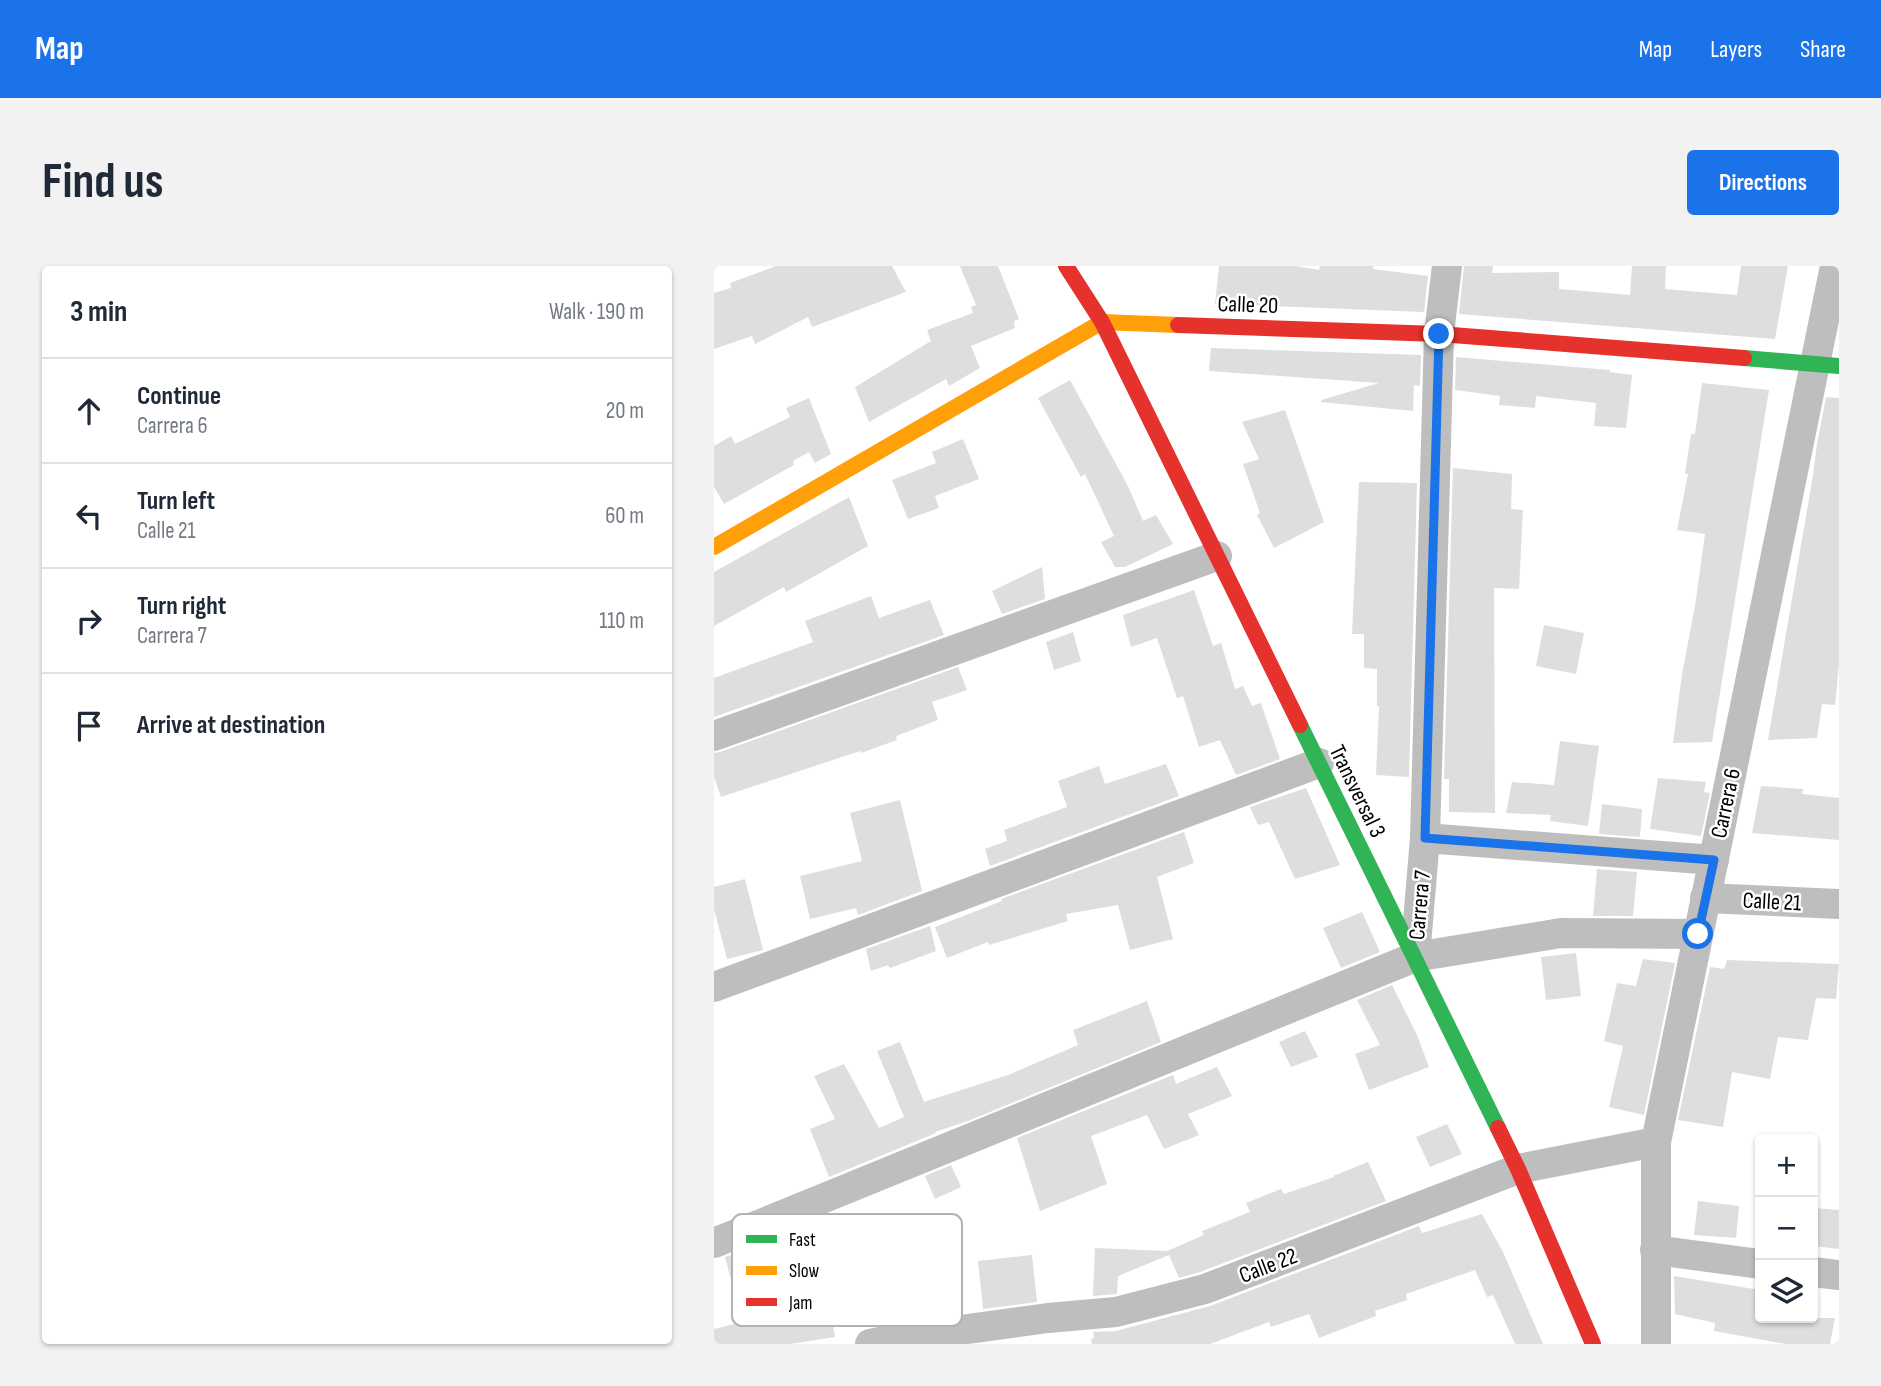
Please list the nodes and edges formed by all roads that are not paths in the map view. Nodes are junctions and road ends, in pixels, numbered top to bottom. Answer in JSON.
{"nodes":[{"id":1,"x":1066,"y":266,"type":"edge"},
{"id":2,"x":1447,"y":266,"type":"edge"},
{"id":3,"x":1835,"y":266,"type":"edge"},
{"id":4,"x":1102,"y":322,"type":"junction"},
{"id":5,"x":1439,"y":334,"type":"junction"},
{"id":6,"x":1827,"y":365,"type":"edge"},
{"id":7,"x":714,"y":547,"type":"edge"},
{"id":8,"x":1217,"y":556,"type":"junction"},
{"id":9,"x":714,"y":736,"type":"edge"},
{"id":10,"x":1319,"y":763,"type":"junction"},
{"id":11,"x":1425,"y":838,"type":"junction"},
{"id":12,"x":1714,"y":860,"type":"junction"},
{"id":13,"x":1705,"y":898,"type":"junction"},
{"id":14,"x":1839,"y":904,"type":"edge"},
{"id":15,"x":1698,"y":934,"type":"junction"},
{"id":16,"x":1415,"y":957,"type":"junction"},
{"id":17,"x":714,"y":987,"type":"edge"},
{"id":18,"x":1656,"y":1142,"type":"junction"},
{"id":19,"x":1518,"y":1169,"type":"junction"},
{"id":20,"x":785,"y":1214,"type":"edge"},
{"id":21,"x":732,"y":1236,"type":"edge"},
{"id":22,"x":714,"y":1243,"type":"edge"},
{"id":23,"x":1655,"y":1250,"type":"junction"},
{"id":24,"x":1755,"y":1264,"type":"edge"},
{"id":25,"x":1818,"y":1273,"type":"edge"},
{"id":26,"x":1839,"y":1275,"type":"edge"},
{"id":27,"x":870,"y":1344,"type":"edge"},
{"id":28,"x":1593,"y":1344,"type":"edge"},
{"id":29,"x":1656,"y":1344,"type":"edge"}],
"edges":[{"from":1,"to":4,"type":"street","name":"Transversal 3"},
{"from":2,"to":5,"type":"street","name":"Carrera 7"},
{"from":3,"to":6,"type":"street","name":"Carrera 6"},
{"from":4,"to":5,"type":"street","name":"Calle 20"},
{"from":4,"to":7,"type":"street"},
{"from":4,"to":8,"type":"street","name":"Transversal 3"},
{"from":5,"to":6,"type":"street","name":"Calle 20"},
{"from":5,"to":11,"type":"street","name":"Carrera 7"},
{"from":6,"to":12,"type":"street","name":"Carrera 6"},
{"from":8,"to":9,"type":"street"},
{"from":8,"to":10,"type":"street","name":"Transversal 3"},
{"from":10,"to":16,"type":"street","name":"Transversal 3"},
{"from":10,"to":17,"type":"street"},
{"from":11,"to":12,"type":"street"},
{"from":11,"to":16,"type":"street","name":"Carrera 7"},
{"from":12,"to":13,"type":"street","name":"Carrera 6"},
{"from":13,"to":14,"type":"street","name":"Calle 21"},
{"from":13,"to":15,"type":"street","name":"Carrera 6"},
{"from":15,"to":16,"type":"street"},
{"from":15,"to":18,"type":"street","name":"Carrera 6"},
{"from":16,"to":19,"type":"street","name":"Transversal 3"},
{"from":16,"to":20,"type":"street"},
{"from":18,"to":19,"type":"street","name":"Calle 22"},
{"from":18,"to":23,"type":"street","name":"Carrera 6"},
{"from":19,"to":27,"type":"street","name":"Calle 22"},
{"from":19,"to":28,"type":"street","name":"Transversal 3"},
{"from":21,"to":22,"type":"street"},
{"from":23,"to":24,"type":"street"},
{"from":23,"to":29,"type":"street","name":"Carrera 6"},
{"from":25,"to":26,"type":"street"}]}
